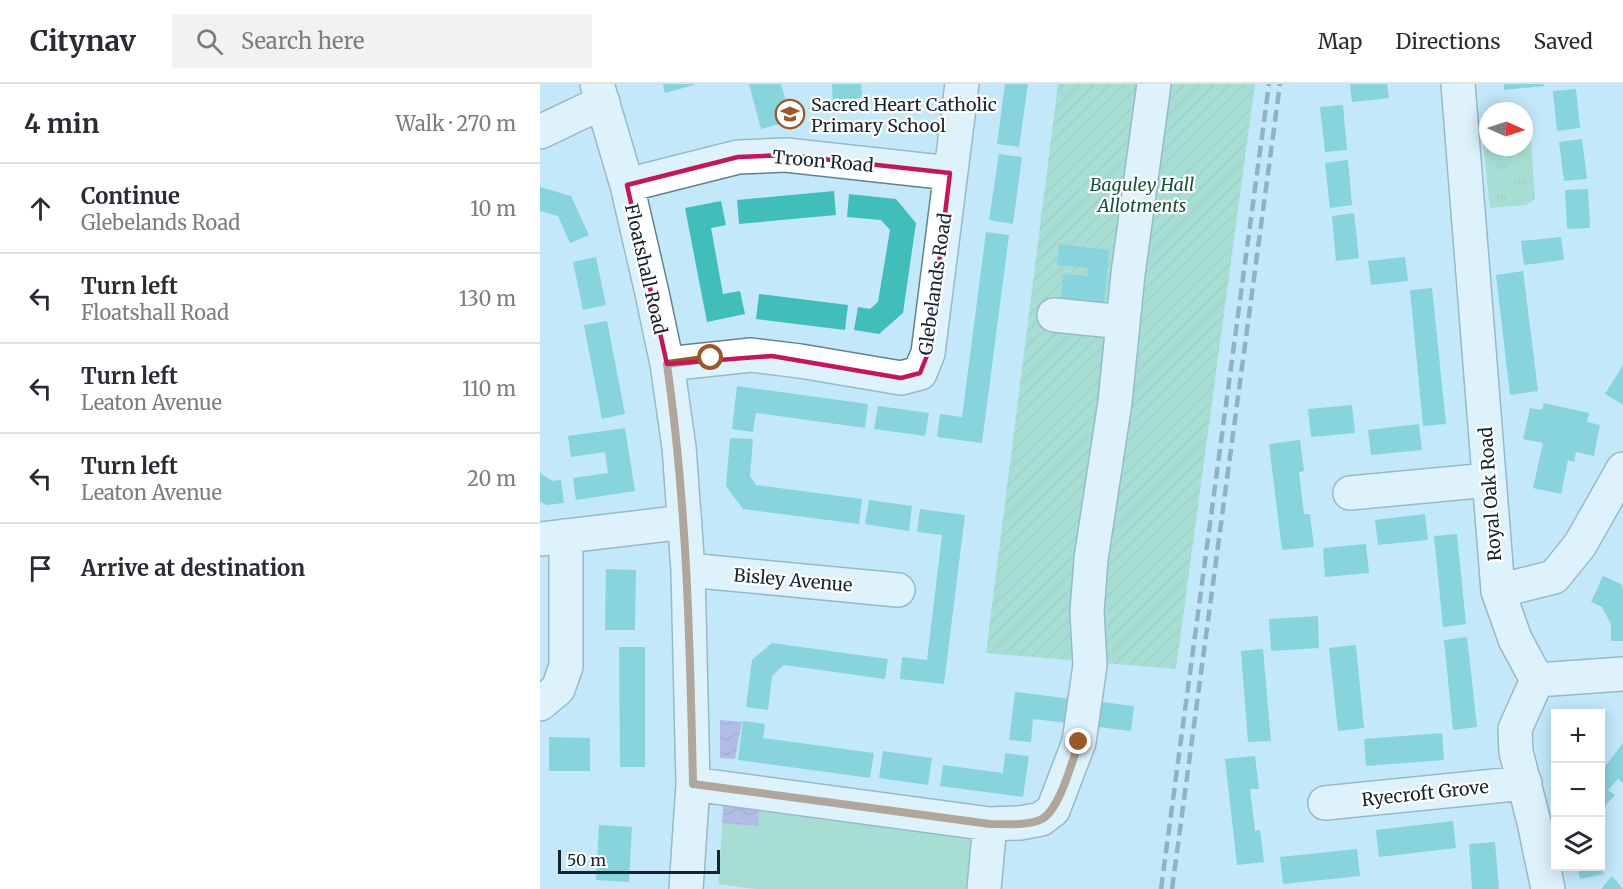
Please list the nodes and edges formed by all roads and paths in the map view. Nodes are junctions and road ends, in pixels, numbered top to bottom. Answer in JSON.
{"nodes":[{"id":1,"x":962,"y":84,"type":"edge"},
{"id":2,"x":1154,"y":84,"type":"edge"},
{"id":3,"x":1458,"y":84,"type":"edge"},
{"id":4,"x":600,"y":93,"type":"edge"},
{"id":5,"x":540,"y":132,"type":"edge"},
{"id":6,"x":950,"y":173,"type":"junction"},
{"id":7,"x":627,"y":185,"type":"junction"},
{"id":8,"x":1054,"y":315,"type":"dead end"},
{"id":9,"x":1123,"y":322,"type":"junction"},
{"id":10,"x":667,"y":364,"type":"junction"},
{"id":11,"x":1623,"y":469,"type":"edge"},
{"id":12,"x":1490,"y":480,"type":"junction"},
{"id":13,"x":1350,"y":493,"type":"dead end"},
{"id":14,"x":685,"y":522,"type":"junction"},
{"id":15,"x":552,"y":538,"type":"edge"},
{"id":16,"x":688,"y":570,"type":"junction"},
{"id":17,"x":898,"y":590,"type":"dead end"},
{"id":18,"x":1498,"y":591,"type":"junction"},
{"id":19,"x":1623,"y":674,"type":"edge"},
{"id":20,"x":1537,"y":680,"type":"junction"},
{"id":21,"x":540,"y":704,"type":"edge"},
{"id":22,"x":1524,"y":783,"type":"junction"},
{"id":23,"x":693,"y":784,"type":"junction"},
{"id":24,"x":1325,"y":803,"type":"dead end"},
{"id":25,"x":990,"y":824,"type":"junction"},
{"id":26,"x":686,"y":889,"type":"edge"},
{"id":27,"x":984,"y":889,"type":"edge"},
{"id":28,"x":1548,"y":889,"type":"edge"}],
"edges":[{"from":1,"to":6,"type":"street","name":"Glebelands Road"},
{"from":2,"to":9,"type":"street"},
{"from":3,"to":12,"type":"street","name":"Royal Oak Road"},
{"from":4,"to":5,"type":"street"},
{"from":4,"to":7,"type":"street","name":"Floatshall Road"},
{"from":6,"to":7,"type":"street","name":"Troon Road"},
{"from":6,"to":10,"type":"street","name":"Glebelands Road"},
{"from":7,"to":10,"type":"street","name":"Floatshall Road"},
{"from":8,"to":9,"type":"street"},
{"from":9,"to":25,"type":"street"},
{"from":10,"to":14,"type":"street","name":"Floatshall Road"},
{"from":11,"to":18,"type":"street"},
{"from":12,"to":13,"type":"street"},
{"from":12,"to":18,"type":"street","name":"Royal Oak Road"},
{"from":14,"to":15,"type":"street"},
{"from":14,"to":16,"type":"street","name":"Floatshall Road"},
{"from":15,"to":21,"type":"street"},
{"from":16,"to":17,"type":"street","name":"Bisley Avenue"},
{"from":16,"to":23,"type":"street","name":"Floatshall Road"},
{"from":18,"to":20,"type":"street","name":"Royal Oak Road"},
{"from":19,"to":20,"type":"street"},
{"from":20,"to":22,"type":"street"},
{"from":22,"to":24,"type":"street","name":"Ryecroft Grove"},
{"from":22,"to":28,"type":"street"},
{"from":23,"to":25,"type":"street"},
{"from":23,"to":26,"type":"street","name":"Floatshall Road"},
{"from":25,"to":27,"type":"street"}]}
